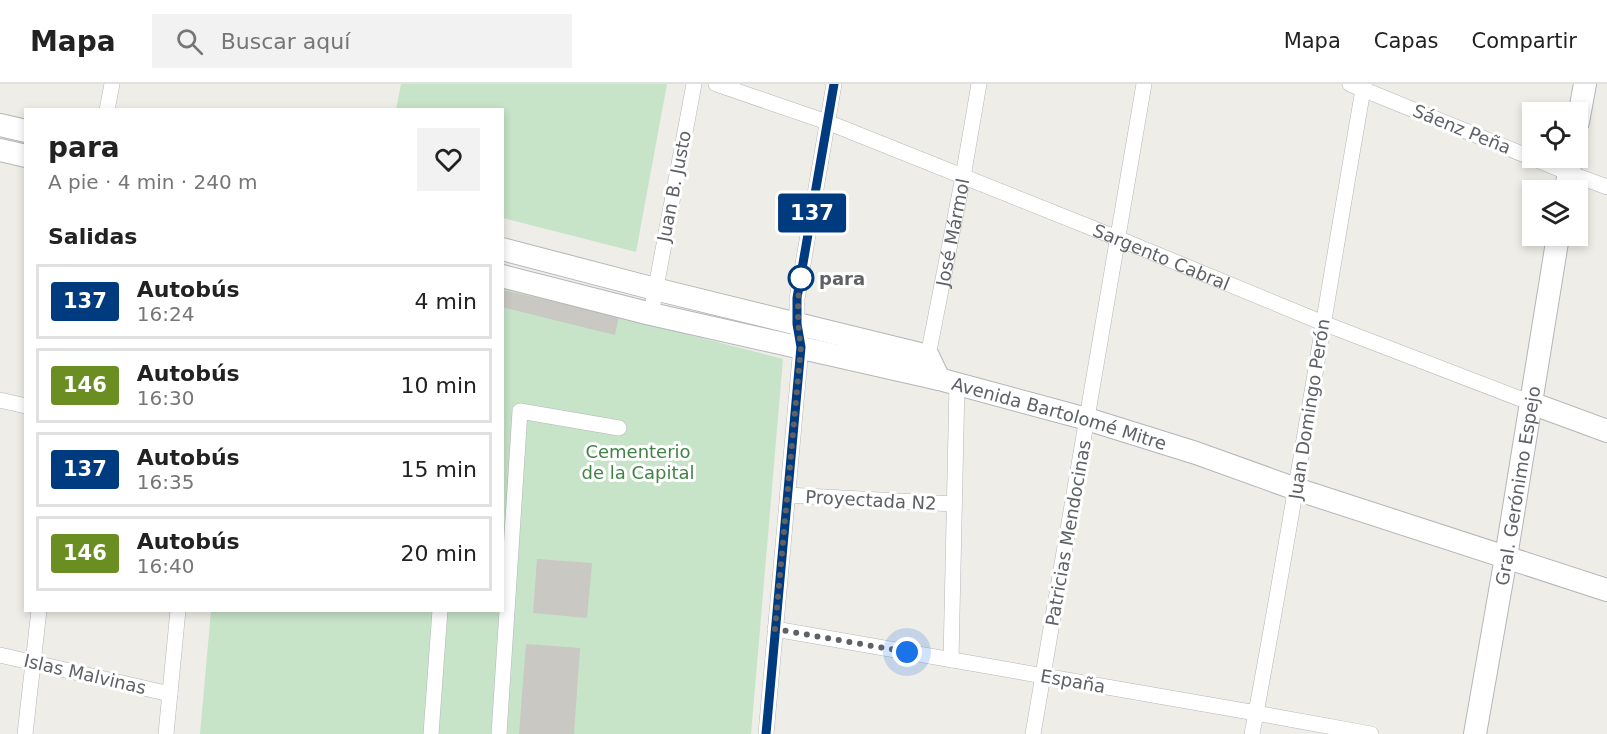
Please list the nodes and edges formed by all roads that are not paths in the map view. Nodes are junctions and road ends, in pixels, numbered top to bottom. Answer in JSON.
{"nodes":[{"id":1,"x":112,"y":84,"type":"edge"},
{"id":2,"x":694,"y":84,"type":"edge"},
{"id":3,"x":716,"y":84,"type":"edge"},
{"id":4,"x":834,"y":84,"type":"edge"},
{"id":5,"x":979,"y":84,"type":"edge"},
{"id":6,"x":1144,"y":84,"type":"edge"},
{"id":7,"x":1585,"y":84,"type":"edge"},
{"id":8,"x":1359,"y":86,"type":"edge"},
{"id":9,"x":1582,"y":102,"type":"edge"},
{"id":10,"x":107,"y":108,"type":"edge"},
{"id":11,"x":827,"y":122,"type":"junction"},
{"id":12,"x":0,"y":125,"type":"edge"},
{"id":13,"x":24,"y":131,"type":"edge"},
{"id":14,"x":0,"y":150,"type":"edge"},
{"id":15,"x":24,"y":156,"type":"edge"},
{"id":16,"x":1569,"y":174,"type":"edge"},
{"id":17,"x":963,"y":177,"type":"junction"},
{"id":18,"x":1607,"y":187,"type":"edge"},
{"id":19,"x":1117,"y":238,"type":"junction"},
{"id":20,"x":1556,"y":246,"type":"edge"},
{"id":21,"x":504,"y":250,"type":"edge"},
{"id":22,"x":504,"y":277,"type":"edge"},
{"id":23,"x":655,"y":289,"type":"junction"},
{"id":24,"x":651,"y":314,"type":"junction"},
{"id":25,"x":1323,"y":322,"type":"junction"},
{"id":26,"x":797,"y":324,"type":"junction"},
{"id":27,"x":801,"y":347,"type":"junction"},
{"id":28,"x":928,"y":356,"type":"junction"},
{"id":29,"x":948,"y":382,"type":"junction"},
{"id":30,"x":0,"y":400,"type":"edge"},
{"id":31,"x":1530,"y":403,"type":"junction"},
{"id":32,"x":24,"y":405,"type":"edge"},
{"id":33,"x":1087,"y":419,"type":"junction"},
{"id":34,"x":619,"y":428,"type":"dead end"},
{"id":35,"x":1607,"y":431,"type":"edge"},
{"id":36,"x":1296,"y":489,"type":"junction"},
{"id":37,"x":788,"y":495,"type":"junction"},
{"id":38,"x":954,"y":504,"type":"junction"},
{"id":39,"x":1506,"y":557,"type":"junction"},
{"id":40,"x":1607,"y":590,"type":"edge"},
{"id":41,"x":39,"y":612,"type":"edge"},
{"id":42,"x":178,"y":612,"type":"edge"},
{"id":43,"x":440,"y":612,"type":"edge"},
{"id":44,"x":775,"y":629,"type":"junction"},
{"id":45,"x":0,"y":655,"type":"edge"},
{"id":46,"x":951,"y":660,"type":"junction"},
{"id":47,"x":33,"y":663,"type":"junction"},
{"id":48,"x":1044,"y":676,"type":"junction"},
{"id":49,"x":170,"y":694,"type":"junction"},
{"id":50,"x":1256,"y":713,"type":"junction"},
{"id":51,"x":25,"y":734,"type":"edge"},
{"id":52,"x":166,"y":734,"type":"edge"},
{"id":53,"x":431,"y":734,"type":"edge"},
{"id":54,"x":499,"y":734,"type":"edge"},
{"id":55,"x":766,"y":734,"type":"edge"},
{"id":56,"x":1033,"y":734,"type":"edge"},
{"id":57,"x":1252,"y":734,"type":"edge"},
{"id":58,"x":1371,"y":734,"type":"edge"},
{"id":59,"x":1475,"y":734,"type":"edge"}],
"edges":[{"from":1,"to":10,"type":"street"},
{"from":2,"to":23,"type":"street","name":"Juan B. Justo"},
{"from":3,"to":11,"type":"street","name":"Sargento Cabral"},
{"from":4,"to":11,"type":"street"},
{"from":5,"to":17,"type":"street","name":"José Mármol"},
{"from":6,"to":19,"type":"street","name":"Patricias Mendocinas"},
{"from":7,"to":9,"type":"street"},
{"from":8,"to":16,"type":"street","name":"Sáenz Peña"},
{"from":8,"to":25,"type":"street","name":"Juan Domingo Perón"},
{"from":11,"to":17,"type":"street","name":"Sargento Cabral"},
{"from":11,"to":26,"type":"street"},
{"from":12,"to":13,"type":"street"},
{"from":14,"to":15,"type":"street"},
{"from":16,"to":18,"type":"street","name":"Sáenz Peña"},
{"from":17,"to":19,"type":"street","name":"Sargento Cabral"},
{"from":17,"to":28,"type":"street","name":"José Mármol"},
{"from":19,"to":25,"type":"street","name":"Sargento Cabral"},
{"from":19,"to":33,"type":"street","name":"Patricias Mendocinas"},
{"from":20,"to":31,"type":"street","name":"Gral. Gerónimo Espejo"},
{"from":21,"to":23,"type":"street"},
{"from":22,"to":24,"type":"street","name":"Avenida Bartolomé Mitre"},
{"from":23,"to":24,"type":"street","name":"Juan B. Justo"},
{"from":23,"to":26,"type":"street"},
{"from":24,"to":27,"type":"street","name":"Avenida Bartolomé Mitre"},
{"from":25,"to":31,"type":"street","name":"Sargento Cabral"},
{"from":25,"to":36,"type":"street","name":"Juan Domingo Perón"},
{"from":26,"to":27,"type":"street"},
{"from":26,"to":28,"type":"street"},
{"from":27,"to":29,"type":"street","name":"Avenida Bartolomé Mitre"},
{"from":27,"to":37,"type":"street"},
{"from":28,"to":29,"type":"street"},
{"from":29,"to":33,"type":"street","name":"Avenida Bartolomé Mitre"},
{"from":29,"to":38,"type":"street"},
{"from":30,"to":32,"type":"street"},
{"from":31,"to":35,"type":"street","name":"Sargento Cabral"},
{"from":31,"to":39,"type":"street","name":"Gral. Gerónimo Espejo"},
{"from":33,"to":36,"type":"street","name":"Avenida Bartolomé Mitre"},
{"from":33,"to":48,"type":"street","name":"Patricias Mendocinas"},
{"from":34,"to":54,"type":"street"},
{"from":36,"to":39,"type":"street","name":"Avenida Bartolomé Mitre"},
{"from":36,"to":50,"type":"street","name":"Juan Domingo Perón"},
{"from":37,"to":38,"type":"street","name":"Proyectada N2"},
{"from":37,"to":44,"type":"street"},
{"from":38,"to":46,"type":"street"},
{"from":39,"to":40,"type":"street","name":"Avenida Bartolomé Mitre"},
{"from":39,"to":59,"type":"street","name":"Gral. Gerónimo Espejo"},
{"from":41,"to":47,"type":"street"},
{"from":42,"to":49,"type":"street"},
{"from":43,"to":53,"type":"street"},
{"from":44,"to":46,"type":"street","name":"España"},
{"from":44,"to":55,"type":"street"},
{"from":45,"to":47,"type":"street","name":"Islas Malvinas"},
{"from":46,"to":48,"type":"street","name":"España"},
{"from":47,"to":49,"type":"street","name":"Islas Malvinas"},
{"from":47,"to":51,"type":"street"},
{"from":48,"to":50,"type":"street","name":"España"},
{"from":48,"to":56,"type":"street","name":"Patricias Mendocinas"},
{"from":49,"to":52,"type":"street"},
{"from":50,"to":57,"type":"street","name":"Juan Domingo Perón"},
{"from":50,"to":58,"type":"street","name":"España"}]}
